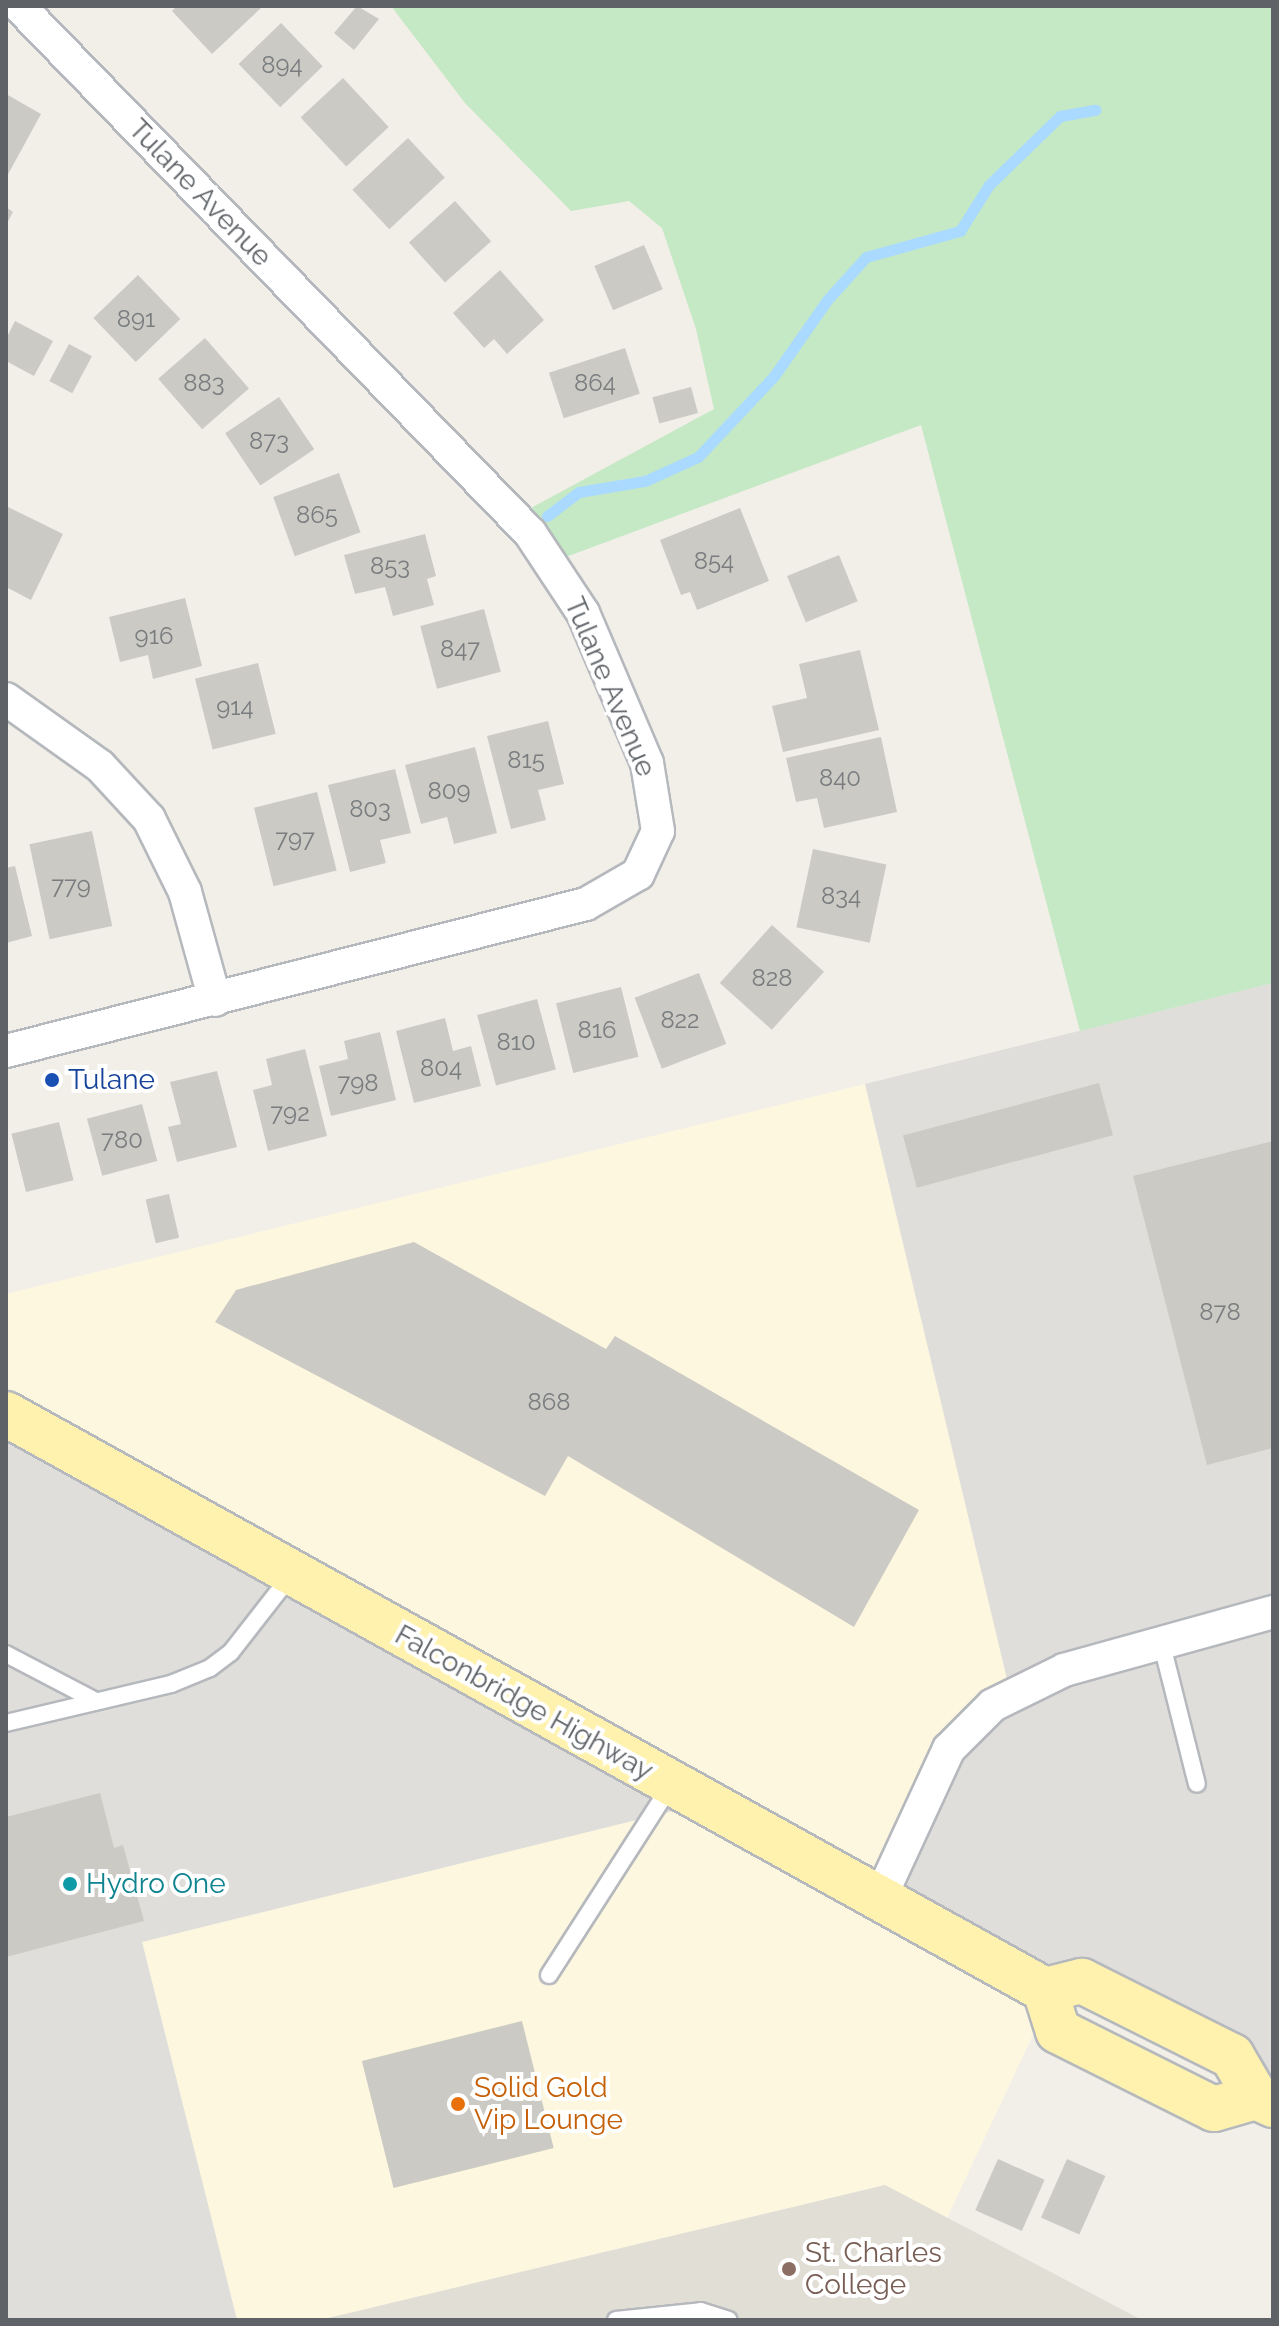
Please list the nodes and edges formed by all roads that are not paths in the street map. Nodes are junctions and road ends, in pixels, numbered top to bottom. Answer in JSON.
{"nodes":[{"id":1,"x":19,"y":6,"type":"edge"},
{"id":2,"x":6,"y":699,"type":"edge"},
{"id":3,"x":215,"y":1000,"type":"junction"},
{"id":4,"x":6,"y":1051,"type":"edge"},
{"id":5,"x":6,"y":1414,"type":"edge"},
{"id":6,"x":292,"y":1574,"type":"junction"},
{"id":7,"x":1273,"y":1612,"type":"edge"},
{"id":8,"x":1161,"y":1641,"type":"junction"},
{"id":9,"x":6,"y":1654,"type":"edge"},
{"id":10,"x":96,"y":1701,"type":"junction"},
{"id":11,"x":6,"y":1723,"type":"edge"},
{"id":12,"x":1197,"y":1784,"type":"dead end"},
{"id":13,"x":671,"y":1785,"type":"junction"},
{"id":14,"x":880,"y":1898,"type":"junction"},
{"id":15,"x":549,"y":1975,"type":"dead end"},
{"id":16,"x":1264,"y":2101,"type":"edge"},
{"id":17,"x":616,"y":2320,"type":"edge"},
{"id":18,"x":729,"y":2320,"type":"edge"}],
"edges":[{"from":1,"to":3,"type":"street","name":"Tulane Avenue"},
{"from":2,"to":3,"type":"street"},
{"from":3,"to":4,"type":"street","name":"Tulane Avenue"},
{"from":5,"to":6,"type":"main road","name":"Falconbridge Highway"},
{"from":6,"to":10,"type":"lane"},
{"from":6,"to":13,"type":"main road","name":"Falconbridge Highway"},
{"from":7,"to":8,"type":"street"},
{"from":8,"to":12,"type":"lane"},
{"from":8,"to":14,"type":"street"},
{"from":9,"to":10,"type":"lane"},
{"from":10,"to":11,"type":"lane"},
{"from":13,"to":14,"type":"main road","name":"Falconbridge Highway"},
{"from":13,"to":15,"type":"lane"},
{"from":14,"to":16,"type":"main road","name":"Falconbridge Highway"},
{"from":17,"to":18,"type":"lane"}]}
